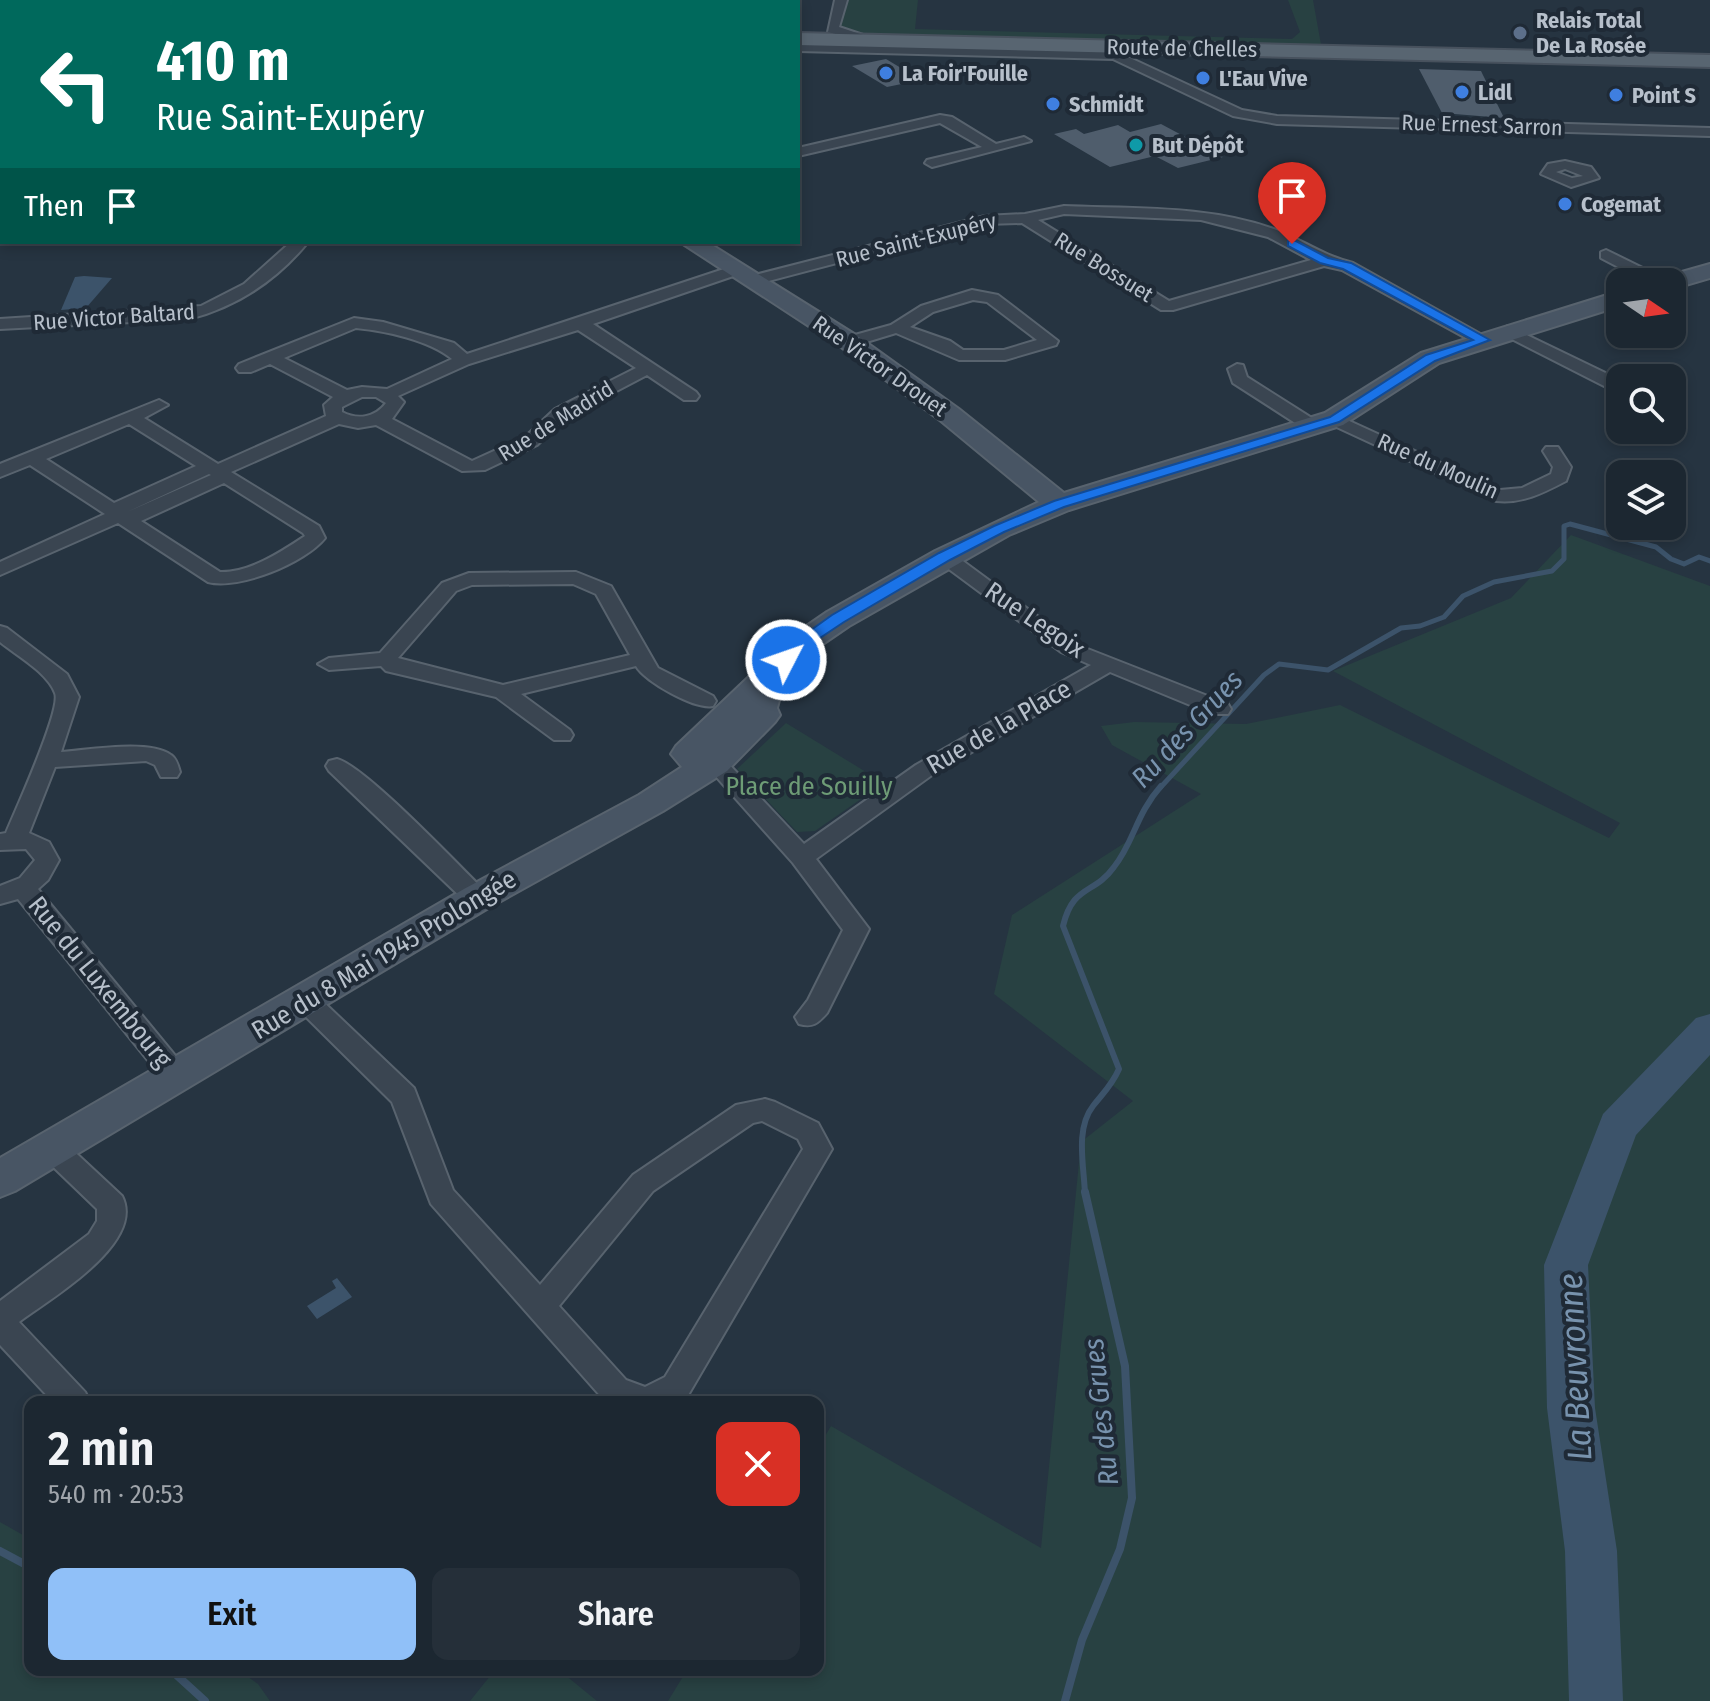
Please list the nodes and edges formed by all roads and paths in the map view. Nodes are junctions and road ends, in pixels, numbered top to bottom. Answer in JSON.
{"nodes":[{"id":1,"x":834,"y":0,"type":"edge"},
{"id":2,"x":841,"y":0,"type":"edge"},
{"id":3,"x":800,"y":38,"type":"edge"},
{"id":4,"x":800,"y":39,"type":"edge"},
{"id":5,"x":867,"y":40,"type":"junction"},
{"id":6,"x":800,"y":47,"type":"edge"},
{"id":7,"x":1710,"y":61,"type":"edge"},
{"id":8,"x":1710,"y":132,"type":"edge"},
{"id":9,"x":1024,"y":141,"type":"dead end"},
{"id":10,"x":993,"y":148,"type":"junction"},
{"id":11,"x":800,"y":152,"type":"edge"},
{"id":12,"x":932,"y":163,"type":"dead end"},
{"id":13,"x":1025,"y":218,"type":"junction"},
{"id":14,"x":298,"y":244,"type":"edge"},
{"id":15,"x":694,"y":244,"type":"edge"},
{"id":16,"x":1606,"y":255,"type":"dead end"},
{"id":17,"x":1324,"y":261,"type":"junction"},
{"id":18,"x":1632,"y":268,"type":"edge"},
{"id":19,"x":1710,"y":271,"type":"edge"},
{"id":20,"x":740,"y":272,"type":"junction"},
{"id":21,"x":1686,"y":278,"type":"edge"},
{"id":22,"x":1606,"y":302,"type":"edge"},
{"id":23,"x":578,"y":322,"type":"junction"},
{"id":24,"x":0,"y":324,"type":"edge"},
{"id":25,"x":897,"y":328,"type":"junction"},
{"id":26,"x":1508,"y":331,"type":"junction"},
{"id":27,"x":1483,"y":340,"type":"junction"},
{"id":28,"x":850,"y":342,"type":"junction"},
{"id":29,"x":271,"y":358,"type":"junction"},
{"id":30,"x":464,"y":360,"type":"junction"},
{"id":31,"x":245,"y":368,"type":"dead end"},
{"id":32,"x":648,"y":368,"type":"junction"},
{"id":33,"x":1237,"y":369,"type":"dead end"},
{"id":34,"x":1606,"y":379,"type":"edge"},
{"id":35,"x":1606,"y":391,"type":"edge"},
{"id":36,"x":1598,"y":394,"type":"dead end"},
{"id":37,"x":387,"y":395,"type":"junction"},
{"id":38,"x":345,"y":396,"type":"junction"},
{"id":39,"x":690,"y":396,"type":"dead end"},
{"id":40,"x":159,"y":405,"type":"dead end"},
{"id":41,"x":130,"y":417,"type":"junction"},
{"id":42,"x":337,"y":418,"type":"junction"},
{"id":43,"x":378,"y":419,"type":"junction"},
{"id":44,"x":1323,"y":423,"type":"junction"},
{"id":45,"x":1552,"y":451,"type":"dead end"},
{"id":46,"x":32,"y":458,"type":"junction"},
{"id":47,"x":0,"y":471,"type":"edge"},
{"id":48,"x":217,"y":471,"type":"junction"},
{"id":49,"x":1059,"y":504,"type":"junction"},
{"id":50,"x":120,"y":515,"type":"junction"},
{"id":51,"x":945,"y":557,"type":"junction"},
{"id":52,"x":0,"y":569,"type":"edge"},
{"id":53,"x":0,"y":632,"type":"edge"},
{"id":54,"x":386,"y":659,"type":"junction"},
{"id":55,"x":640,"y":659,"type":"junction"},
{"id":56,"x":329,"y":664,"type":"dead end"},
{"id":57,"x":1107,"y":665,"type":"junction"},
{"id":58,"x":503,"y":692,"type":"junction"},
{"id":59,"x":735,"y":701,"type":"junction"},
{"id":60,"x":1220,"y":709,"type":"dead end"},
{"id":61,"x":562,"y":735,"type":"dead end"},
{"id":62,"x":47,"y":760,"type":"junction"},
{"id":63,"x":704,"y":761,"type":"junction"},
{"id":64,"x":337,"y":766,"type":"dead end"},
{"id":65,"x":169,"y":772,"type":"dead end"},
{"id":66,"x":8,"y":841,"type":"edge"},
{"id":67,"x":802,"y":857,"type":"junction"},
{"id":68,"x":12,"y":891,"type":"edge"},
{"id":69,"x":477,"y":898,"type":"junction"},
{"id":70,"x":306,"y":1001,"type":"junction"},
{"id":71,"x":808,"y":1017,"type":"dead end"},
{"id":72,"x":177,"y":1077,"type":"junction"},
{"id":73,"x":98,"y":1120,"type":"junction"},
{"id":74,"x":54,"y":1150,"type":"junction"},
{"id":75,"x":0,"y":1161,"type":"edge"},
{"id":76,"x":0,"y":1179,"type":"edge"},
{"id":77,"x":540,"y":1307,"type":"junction"},
{"id":78,"x":0,"y":1322,"type":"edge"},
{"id":79,"x":68,"y":1396,"type":"edge"},
{"id":80,"x":631,"y":1396,"type":"edge"},
{"id":81,"x":659,"y":1396,"type":"edge"}],
"edges":[{"from":1,"to":3,"type":"street"},
{"from":2,"to":5,"type":"street"},
{"from":4,"to":5,"type":"main road","name":"Route de Chelles"},
{"from":5,"to":7,"type":"main road","name":"Route de Chelles"},
{"from":6,"to":8,"type":"street","name":"Rue Ernest Sarron"},
{"from":9,"to":10,"type":"street"},
{"from":10,"to":11,"type":"street"},
{"from":10,"to":12,"type":"street"},
{"from":13,"to":17,"type":"street","name":"Rue Saint-Exupéry"},
{"from":13,"to":17,"type":"street","name":"Rue Bossuet"},
{"from":13,"to":20,"type":"street","name":"Rue Saint-Exupéry"},
{"from":14,"to":24,"type":"street","name":"Rue Victor Baltard"},
{"from":15,"to":20,"type":"street","name":"Rue Victor Drouet"},
{"from":16,"to":18,"type":"street"},
{"from":17,"to":27,"type":"street","name":"Rue Saint-Exupéry"},
{"from":19,"to":21,"type":"street"},
{"from":20,"to":23,"type":"street","name":"Rue Saint-Exupéry"},
{"from":20,"to":28,"type":"street","name":"Rue Victor Drouet"},
{"from":22,"to":26,"type":"street","name":"Rue du 8 Mai 1945 Prolongée"},
{"from":23,"to":30,"type":"street","name":"Rue Saint-Exupéry"},
{"from":23,"to":32,"type":"street","name":"Rue de Madrid"},
{"from":25,"to":25,"type":"street"},
{"from":25,"to":28,"type":"street"},
{"from":26,"to":27,"type":"street","name":"Rue du 8 Mai 1945 Prolongée"},
{"from":26,"to":34,"type":"street"},
{"from":27,"to":44,"type":"street","name":"Rue du 8 Mai 1945 Prolongée"},
{"from":28,"to":49,"type":"street","name":"Rue Victor Drouet"},
{"from":29,"to":30,"type":"street"},
{"from":29,"to":31,"type":"street"},
{"from":29,"to":38,"type":"street"},
{"from":30,"to":37,"type":"street","name":"Rue Saint-Exupéry"},
{"from":32,"to":39,"type":"street","name":"Rue de Madrid"},
{"from":32,"to":43,"type":"street","name":"Rue de Madrid"},
{"from":33,"to":44,"type":"street"},
{"from":35,"to":36,"type":"street"},
{"from":37,"to":38,"type":"street"},
{"from":37,"to":43,"type":"street"},
{"from":38,"to":42,"type":"street"},
{"from":40,"to":41,"type":"street"},
{"from":41,"to":46,"type":"street"},
{"from":41,"to":48,"type":"street"},
{"from":42,"to":43,"type":"street"},
{"from":42,"to":48,"type":"street"},
{"from":44,"to":45,"type":"street","name":"Rue du Moulin"},
{"from":44,"to":49,"type":"street","name":"Rue du 8 Mai 1945 Prolongée"},
{"from":46,"to":47,"type":"street"},
{"from":46,"to":50,"type":"street"},
{"from":48,"to":50,"type":"street"},
{"from":48,"to":50,"type":"street"},
{"from":49,"to":51,"type":"street","name":"Rue du 8 Mai 1945 Prolongée"},
{"from":50,"to":52,"type":"street"},
{"from":51,"to":57,"type":"street","name":"Rue Legoix"},
{"from":51,"to":59,"type":"street","name":"Rue du 8 Mai 1945 Prolongée"},
{"from":53,"to":62,"type":"street"},
{"from":54,"to":55,"type":"street"},
{"from":54,"to":56,"type":"street"},
{"from":54,"to":58,"type":"street"},
{"from":55,"to":58,"type":"street"},
{"from":55,"to":59,"type":"street"},
{"from":57,"to":60,"type":"street","name":"Rue Legoix"},
{"from":57,"to":67,"type":"street","name":"Rue de la Place"},
{"from":58,"to":61,"type":"street"},
{"from":59,"to":63,"type":"street","name":"Rue du 8 Mai 1945 Prolongée"},
{"from":62,"to":65,"type":"street"},
{"from":62,"to":66,"type":"street"},
{"from":63,"to":67,"type":"street"},
{"from":63,"to":69,"type":"street","name":"Rue du 8 Mai 1945 Prolongée"},
{"from":64,"to":69,"type":"street"},
{"from":66,"to":68,"type":"street"},
{"from":67,"to":71,"type":"street"},
{"from":68,"to":72,"type":"street","name":"Rue du Luxembourg"},
{"from":69,"to":70,"type":"street","name":"Rue du 8 Mai 1945 Prolongée"},
{"from":70,"to":72,"type":"street","name":"Rue du 8 Mai 1945 Prolongée"},
{"from":70,"to":77,"type":"street"},
{"from":72,"to":73,"type":"street","name":"Rue du 8 Mai 1945 Prolongée"},
{"from":73,"to":74,"type":"street","name":"Rue du 8 Mai 1945 Prolongée"},
{"from":73,"to":75,"type":"street","name":"Rue du 8 Mai 1945 Prolongée"},
{"from":74,"to":76,"type":"street","name":"Rue du 8 Mai 1945 Prolongée"},
{"from":74,"to":78,"type":"street"},
{"from":77,"to":80,"type":"street"},
{"from":77,"to":81,"type":"street"},
{"from":78,"to":79,"type":"street"}]}
